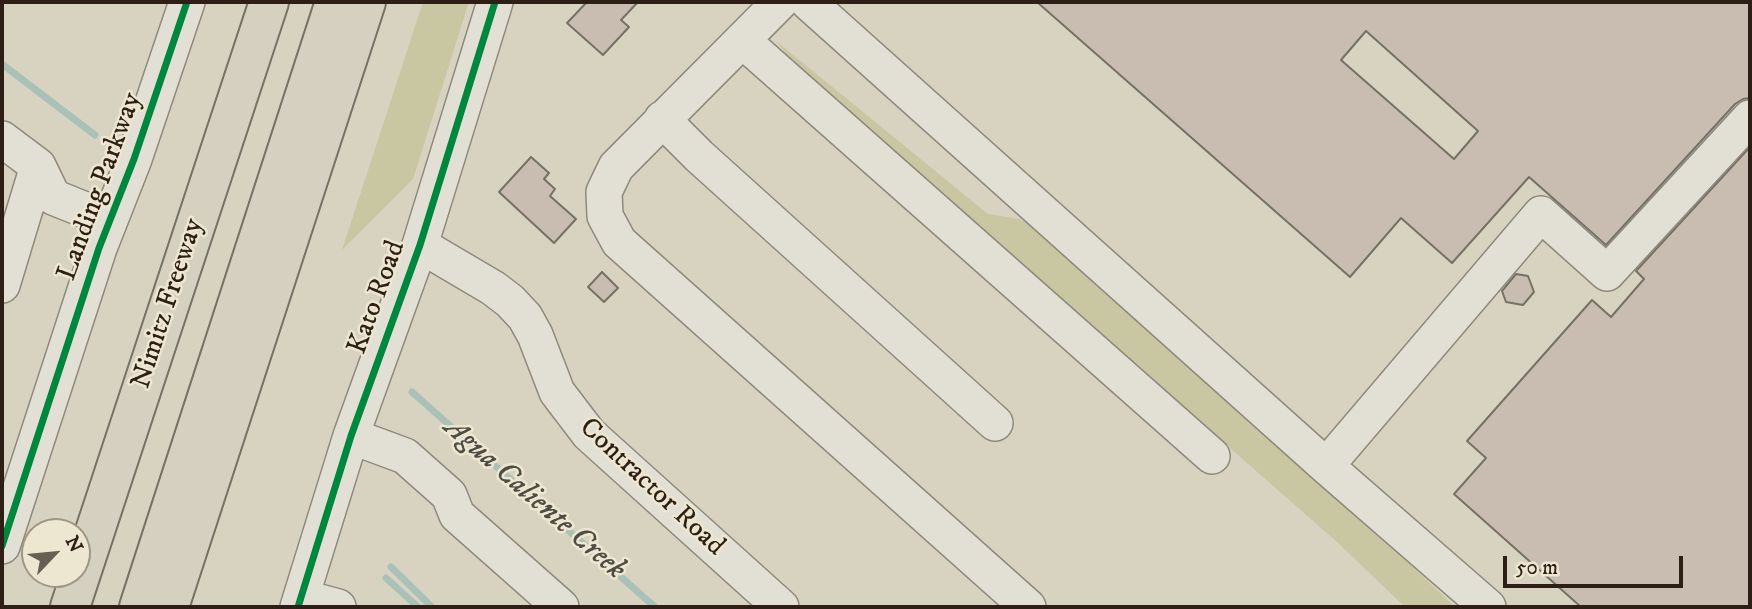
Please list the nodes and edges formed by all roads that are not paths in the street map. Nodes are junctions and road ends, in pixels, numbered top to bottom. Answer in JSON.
{"nodes":[{"id":1,"x":187,"y":2,"type":"edge"},
{"id":2,"x":269,"y":2,"type":"edge"},
{"id":3,"x":335,"y":2,"type":"edge"},
{"id":4,"x":366,"y":2,"type":"edge"},
{"id":5,"x":495,"y":2,"type":"edge"},
{"id":6,"x":780,"y":2,"type":"edge"},
{"id":7,"x":808,"y":2,"type":"edge"},
{"id":8,"x":742,"y":40,"type":"junction"},
{"id":9,"x":1750,"y":118,"type":"edge"},
{"id":10,"x":662,"y":119,"type":"junction"},
{"id":11,"x":2,"y":139,"type":"edge"},
{"id":12,"x":38,"y":166,"type":"junction"},
{"id":13,"x":110,"y":220,"type":"junction"},
{"id":14,"x":420,"y":245,"type":"junction"},
{"id":15,"x":2,"y":285,"type":"edge"},
{"id":16,"x":995,"y":423,"type":"dead end"},
{"id":17,"x":351,"y":436,"type":"junction"},
{"id":18,"x":1212,"y":456,"type":"dead end"},
{"id":19,"x":16,"y":457,"type":"edge"},
{"id":20,"x":1326,"y":466,"type":"junction"},
{"id":21,"x":2,"y":546,"type":"edge"},
{"id":22,"x":68,"y":600,"type":"edge"},
{"id":23,"x":300,"y":602,"type":"edge"},
{"id":24,"x":139,"y":607,"type":"edge"},
{"id":25,"x":169,"y":607,"type":"edge"},
{"id":26,"x":338,"y":607,"type":"edge"},
{"id":27,"x":561,"y":607,"type":"edge"},
{"id":28,"x":781,"y":607,"type":"edge"},
{"id":29,"x":1028,"y":607,"type":"edge"},
{"id":30,"x":1488,"y":607,"type":"edge"}],
"edges":[{"from":1,"to":13,"type":"street","name":"Landing Parkway"},
{"from":2,"to":22,"type":"highway","name":"Nimitz Freeway"},
{"from":3,"to":24,"type":"highway"},
{"from":4,"to":25,"type":"highway"},
{"from":5,"to":14,"type":"street","name":"Kato Road"},
{"from":6,"to":8,"type":"street"},
{"from":7,"to":20,"type":"street"},
{"from":8,"to":10,"type":"street"},
{"from":8,"to":18,"type":"street"},
{"from":9,"to":20,"type":"street"},
{"from":10,"to":16,"type":"street"},
{"from":10,"to":29,"type":"street"},
{"from":11,"to":12,"type":"street"},
{"from":12,"to":13,"type":"street"},
{"from":12,"to":15,"type":"street"},
{"from":13,"to":19,"type":"street","name":"Landing Parkway"},
{"from":14,"to":17,"type":"street","name":"Kato Road"},
{"from":14,"to":28,"type":"street","name":"Contractor Road"},
{"from":17,"to":23,"type":"street","name":"Kato Road"},
{"from":17,"to":27,"type":"street"},
{"from":19,"to":21,"type":"street","name":"Landing Parkway"},
{"from":20,"to":30,"type":"street"},
{"from":23,"to":26,"type":"street"}]}
